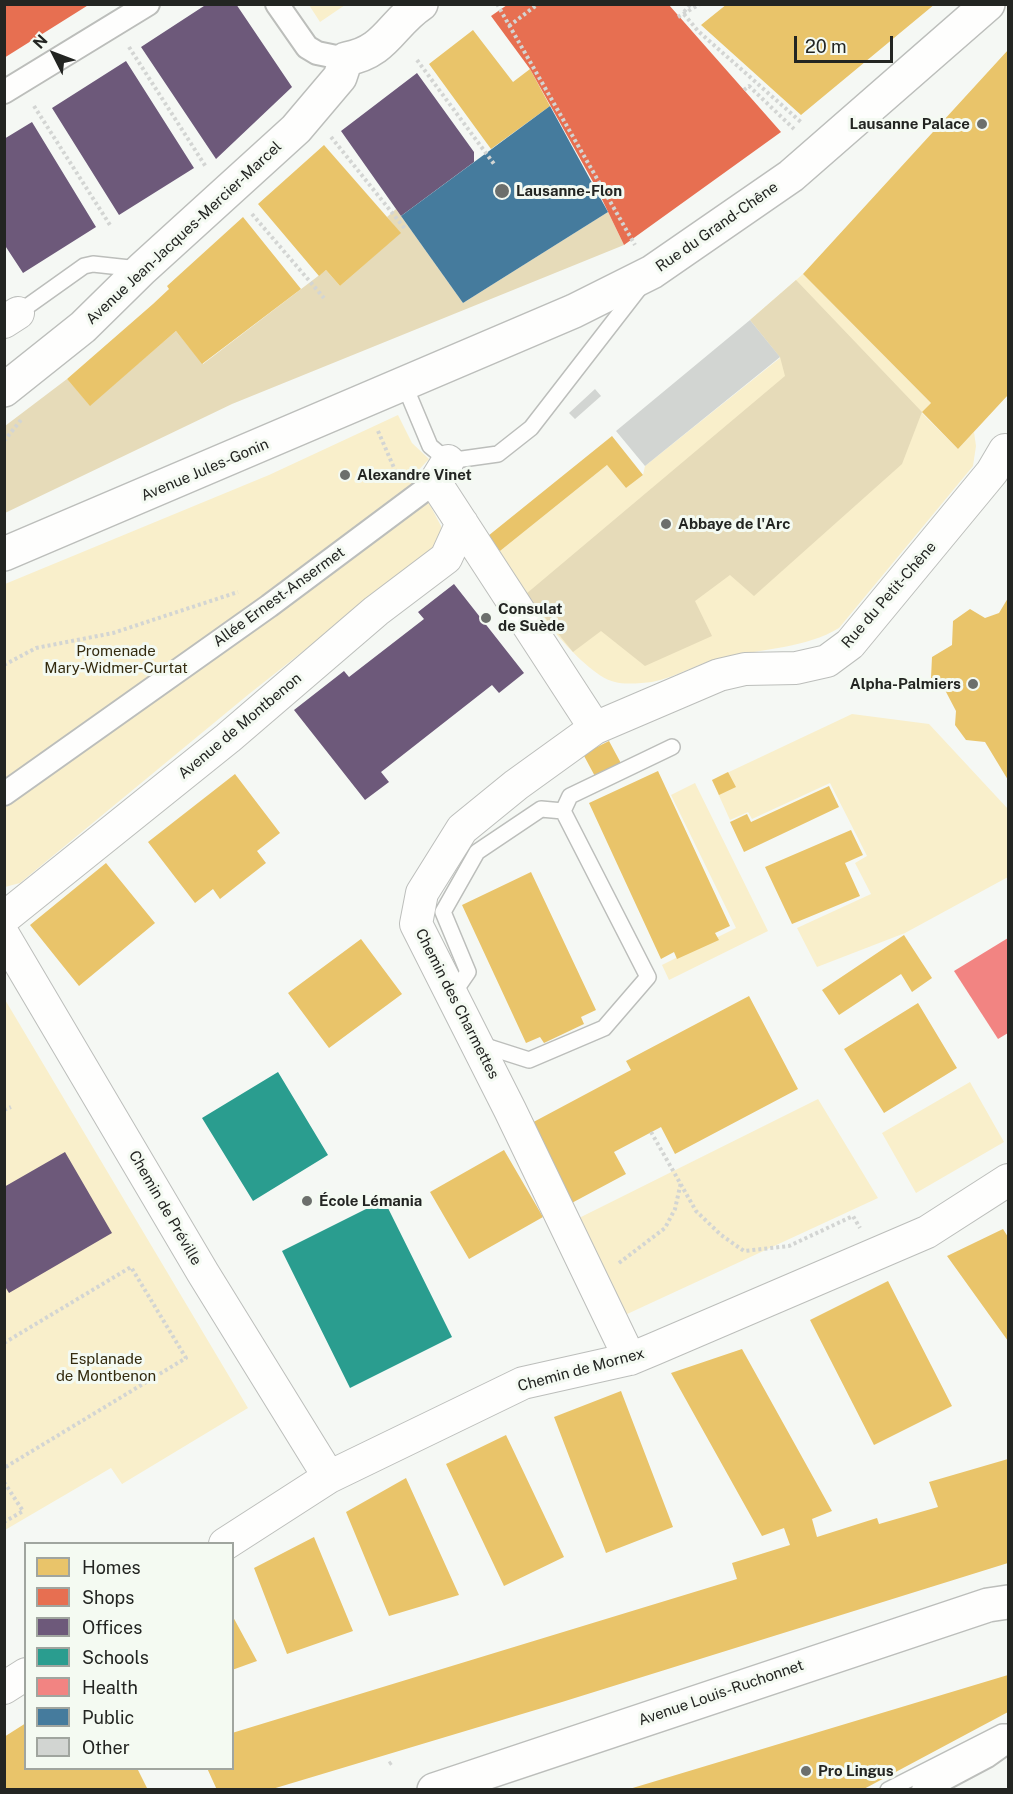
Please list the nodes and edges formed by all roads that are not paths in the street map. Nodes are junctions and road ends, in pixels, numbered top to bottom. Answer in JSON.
{"nodes":[{"id":1,"x":148,"y":4,"type":"edge"},
{"id":2,"x":277,"y":4,"type":"edge"},
{"id":3,"x":421,"y":4,"type":"edge"},
{"id":4,"x":988,"y":4,"type":"edge"},
{"id":5,"x":346,"y":59,"type":"junction"},
{"id":6,"x":12,"y":88,"type":"edge"},
{"id":7,"x":645,"y":261,"type":"junction"},
{"id":8,"x":142,"y":269,"type":"junction"},
{"id":9,"x":11,"y":318,"type":"edge"},
{"id":10,"x":404,"y":384,"type":"junction"},
{"id":11,"x":4,"y":390,"type":"edge"},
{"id":12,"x":1007,"y":448,"type":"edge"},
{"id":13,"x":441,"y":472,"type":"junction"},
{"id":14,"x":462,"y":523,"type":"junction"},
{"id":15,"x":4,"y":554,"type":"edge"},
{"id":16,"x":595,"y":728,"type":"junction"},
{"id":17,"x":672,"y":747,"type":"dead end"},
{"id":18,"x":4,"y":794,"type":"edge"},
{"id":19,"x":563,"y":812,"type":"junction"},
{"id":20,"x":4,"y":918,"type":"edge"},
{"id":21,"x":4,"y":936,"type":"edge"},
{"id":22,"x":453,"y":994,"type":"junction"},
{"id":23,"x":476,"y":1044,"type":"junction"},
{"id":24,"x":1008,"y":1180,"type":"edge"},
{"id":25,"x":630,"y":1359,"type":"junction"},
{"id":26,"x":329,"y":1477,"type":"junction"},
{"id":27,"x":228,"y":1542,"type":"edge"},
{"id":28,"x":1008,"y":1602,"type":"edge"},
{"id":29,"x":24,"y":1675,"type":"edge"},
{"id":30,"x":4,"y":1688,"type":"edge"},
{"id":31,"x":1008,"y":1732,"type":"edge"},
{"id":32,"x":1008,"y":1741,"type":"edge"},
{"id":33,"x":434,"y":1790,"type":"edge"},
{"id":34,"x":888,"y":1790,"type":"edge"},
{"id":35,"x":923,"y":1790,"type":"edge"}],
"edges":[{"from":1,"to":6,"type":"street"},
{"from":2,"to":5,"type":"street"},
{"from":3,"to":5,"type":"main road"},
{"from":4,"to":7,"type":"main road","name":"Rue du Grand-Chêne"},
{"from":5,"to":8,"type":"main road","name":"Avenue Jean-Jacques-Mercier-Marcel"},
{"from":7,"to":10,"type":"main road","name":"Rue du Grand-Chêne"},
{"from":7,"to":13,"type":"lane"},
{"from":8,"to":9,"type":"lane"},
{"from":8,"to":11,"type":"main road","name":"Avenue Jean-Jacques-Mercier-Marcel"},
{"from":10,"to":13,"type":"lane"},
{"from":10,"to":15,"type":"main road","name":"Avenue Jules-Gonin"},
{"from":12,"to":16,"type":"street","name":"Rue du Petit-Chêne"},
{"from":13,"to":14,"type":"street"},
{"from":13,"to":18,"type":"street","name":"Allée Ernest-Ansermet"},
{"from":14,"to":16,"type":"street"},
{"from":14,"to":20,"type":"street","name":"Avenue de Montbenon"},
{"from":16,"to":22,"type":"street","name":"Chemin des Charmettes"},
{"from":17,"to":19,"type":"lane"},
{"from":19,"to":22,"type":"lane"},
{"from":19,"to":23,"type":"lane"},
{"from":21,"to":26,"type":"street","name":"Chemin de Préville"},
{"from":22,"to":23,"type":"street","name":"Chemin des Charmettes"},
{"from":23,"to":25,"type":"street","name":"Chemin des Charmettes"},
{"from":24,"to":25,"type":"street","name":"Chemin de Mornex"},
{"from":25,"to":26,"type":"street","name":"Chemin de Mornex"},
{"from":26,"to":27,"type":"street","name":"Chemin de Mornex"},
{"from":28,"to":33,"type":"main road","name":"Avenue Louis-Ruchonnet"},
{"from":29,"to":30,"type":"street"},
{"from":31,"to":34,"type":"lane"},
{"from":32,"to":35,"type":"street"}]}
